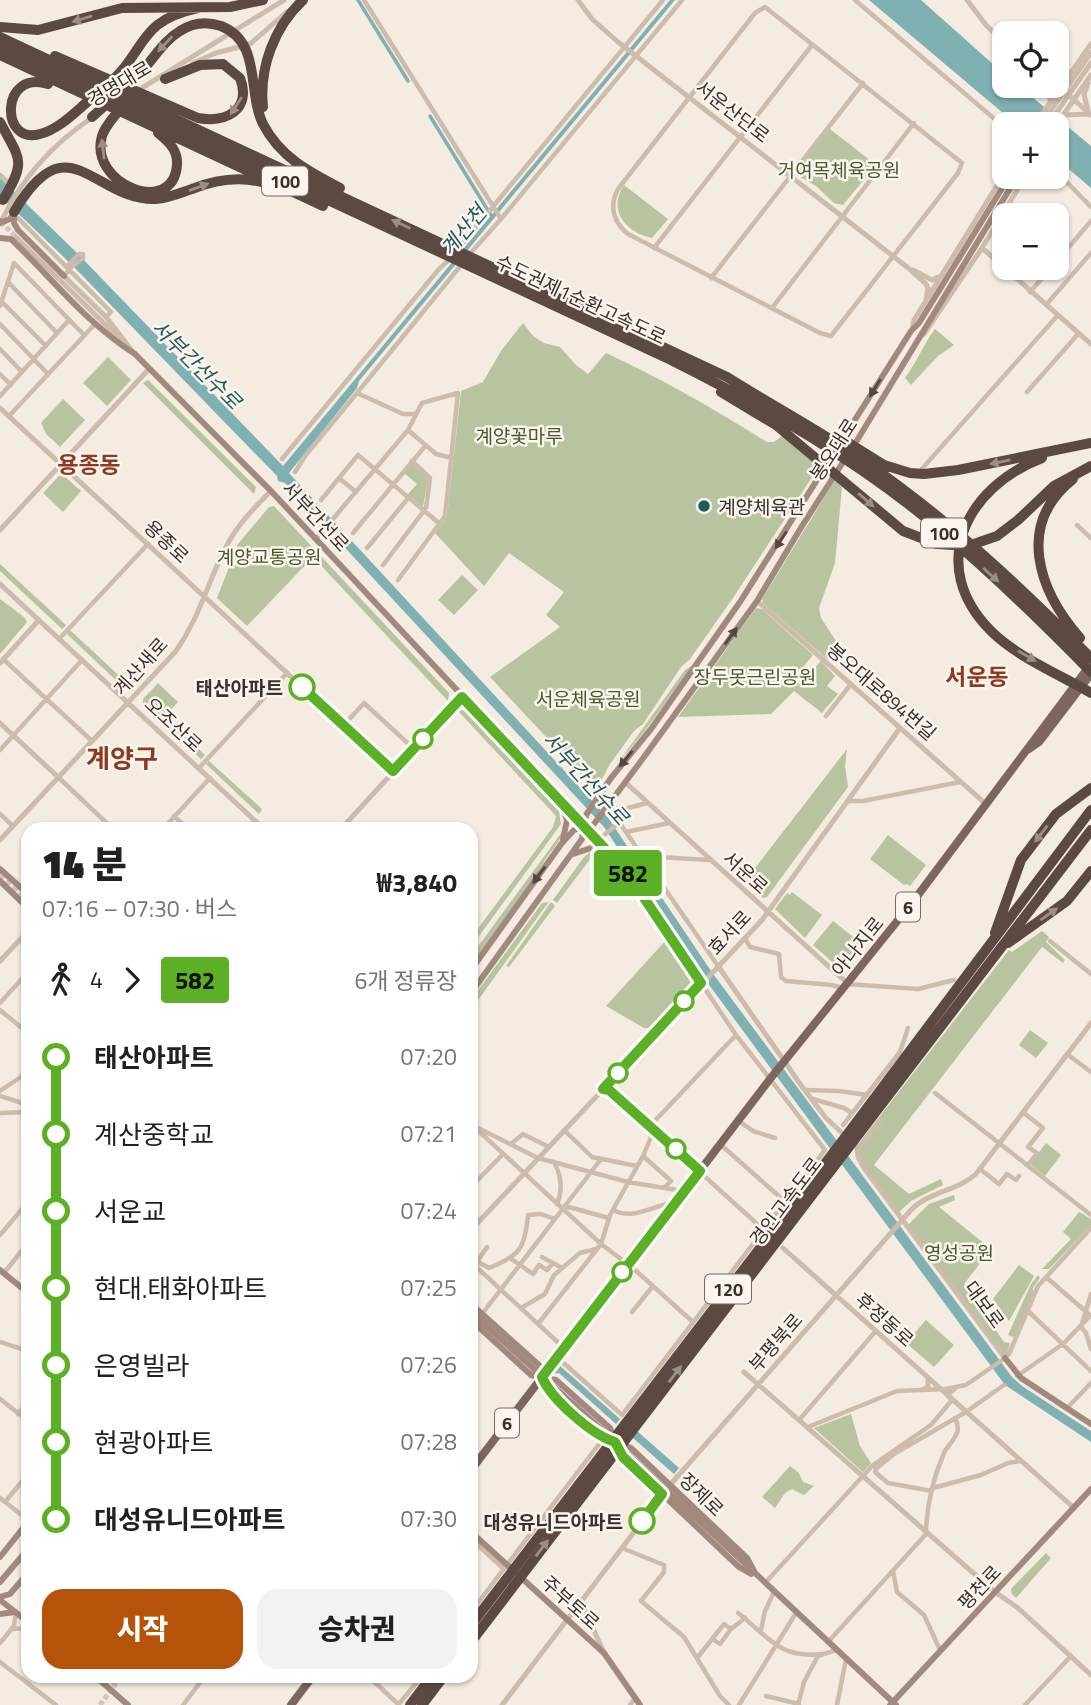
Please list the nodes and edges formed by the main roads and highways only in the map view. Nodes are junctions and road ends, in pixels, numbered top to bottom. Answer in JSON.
{"nodes":[{"id":1,"x":262,"y":0,"type":"edge"},
{"id":2,"x":301,"y":0,"type":"edge"},
{"id":3,"x":198,"y":8,"type":"junction"},
{"id":4,"x":0,"y":29,"type":"edge"},
{"id":5,"x":0,"y":37,"type":"edge"},
{"id":6,"x":0,"y":47,"type":"edge"},
{"id":7,"x":0,"y":55,"type":"edge"},
{"id":8,"x":165,"y":79,"type":"road end"},
{"id":9,"x":85,"y":83,"type":"junction"},
{"id":10,"x":140,"y":89,"type":"road end"},
{"id":11,"x":92,"y":117,"type":"road end"},
{"id":12,"x":160,"y":117,"type":"junction"},
{"id":13,"x":0,"y":122,"type":"edge"},
{"id":14,"x":271,"y":138,"type":"junction"},
{"id":15,"x":273,"y":184,"type":"junction"},
{"id":16,"x":1002,"y":189,"type":"edge"},
{"id":17,"x":1009,"y":189,"type":"edge"},
{"id":18,"x":15,"y":190,"type":"junction"},
{"id":19,"x":362,"y":206,"type":"junction"},
{"id":20,"x":7,"y":208,"type":"edge"},
{"id":21,"x":0,"y":223,"type":"edge"},
{"id":22,"x":15,"y":236,"type":"junction"},
{"id":23,"x":0,"y":238,"type":"edge"},
{"id":24,"x":415,"y":242,"type":"junction"},
{"id":25,"x":452,"y":253,"type":"junction"},
{"id":26,"x":68,"y":270,"type":"road end"},
{"id":27,"x":497,"y":274,"type":"junction"},
{"id":28,"x":926,"y":318,"type":"junction"},
{"id":29,"x":782,"y":414,"type":"junction"},
{"id":30,"x":844,"y":438,"type":"junction"},
{"id":31,"x":1091,"y":443,"type":"edge"},
{"id":32,"x":855,"y":444,"type":"junction"},
{"id":33,"x":1091,"y":467,"type":"edge"},
{"id":34,"x":1091,"y":650,"type":"edge"},
{"id":35,"x":1091,"y":658,"type":"edge"},
{"id":36,"x":1091,"y":664,"type":"edge"},
{"id":37,"x":1091,"y":673,"type":"edge"},
{"id":38,"x":1091,"y":693,"type":"edge"},
{"id":39,"x":1030,"y":749,"type":"junction"},
{"id":40,"x":1091,"y":788,"type":"edge"},
{"id":41,"x":560,"y":800,"type":"junction"},
{"id":42,"x":1091,"y":810,"type":"edge"},
{"id":43,"x":584,"y":826,"type":"junction"},
{"id":44,"x":1091,"y":830,"type":"edge"},
{"id":45,"x":562,"y":843,"type":"junction"},
{"id":46,"x":608,"y":850,"type":"junction"},
{"id":47,"x":569,"y":856,"type":"junction"},
{"id":48,"x":0,"y":869,"type":"edge"},
{"id":49,"x":1091,"y":871,"type":"edge"},
{"id":50,"x":0,"y":881,"type":"edge"},
{"id":51,"x":21,"y":888,"type":"edge"},
{"id":52,"x":21,"y":901,"type":"edge"},
{"id":53,"x":995,"y":946,"type":"junction"},
{"id":54,"x":478,"y":960,"type":"edge"},
{"id":55,"x":702,"y":981,"type":"road end"},
{"id":56,"x":478,"y":983,"type":"edge"},
{"id":57,"x":2,"y":1271,"type":"edge"},
{"id":58,"x":21,"y":1287,"type":"edge"},
{"id":59,"x":478,"y":1310,"type":"edge"},
{"id":60,"x":478,"y":1318,"type":"edge"},
{"id":61,"x":478,"y":1329,"type":"edge"},
{"id":62,"x":1005,"y":1358,"type":"road end"},
{"id":63,"x":542,"y":1377,"type":"junction"},
{"id":64,"x":1091,"y":1424,"type":"edge"},
{"id":65,"x":625,"y":1426,"type":"junction"},
{"id":66,"x":615,"y":1442,"type":"junction"},
{"id":67,"x":478,"y":1461,"type":"edge"},
{"id":68,"x":1091,"y":1489,"type":"edge"},
{"id":69,"x":21,"y":1530,"type":"edge"},
{"id":70,"x":478,"y":1537,"type":"edge"},
{"id":71,"x":0,"y":1557,"type":"edge"},
{"id":72,"x":21,"y":1557,"type":"edge"},
{"id":73,"x":0,"y":1581,"type":"edge"},
{"id":74,"x":21,"y":1581,"type":"edge"},
{"id":75,"x":762,"y":1581,"type":"junction"},
{"id":76,"x":0,"y":1598,"type":"edge"},
{"id":77,"x":16,"y":1612,"type":"junction"},
{"id":78,"x":0,"y":1615,"type":"edge"},
{"id":79,"x":21,"y":1616,"type":"edge"},
{"id":80,"x":478,"y":1616,"type":"edge"},
{"id":81,"x":478,"y":1632,"type":"edge"},
{"id":82,"x":103,"y":1683,"type":"edge"},
{"id":83,"x":306,"y":1683,"type":"edge"},
{"id":84,"x":427,"y":1683,"type":"edge"},
{"id":85,"x":439,"y":1683,"type":"edge"},
{"id":86,"x":893,"y":1704,"type":"edge"},
{"id":87,"x":128,"y":1705,"type":"edge"},
{"id":88,"x":291,"y":1705,"type":"edge"},
{"id":89,"x":410,"y":1705,"type":"edge"},
{"id":90,"x":422,"y":1705,"type":"edge"},
{"id":91,"x":640,"y":1705,"type":"edge"}],
"edges":[{"from":1,"to":3,"type":"highway"},
{"from":2,"to":14,"type":"highway"},
{"from":3,"to":4,"type":"highway","one_way":true},
{"from":3,"to":9,"type":"highway"},
{"from":4,"to":9,"type":"highway"},
{"from":5,"to":9,"type":"highway","name":"수도권제1순환고속도로","number":"100"},
{"from":6,"to":9,"type":"highway","name":"수도권제1순환고속도로","number":"100"},
{"from":7,"to":9,"type":"highway"},
{"from":8,"to":12,"type":"highway","one_way":true},
{"from":9,"to":12,"type":"highway","name":"수도권제1순환고속도로","number":"100"},
{"from":9,"to":12,"type":"highway"},
{"from":12,"to":10,"type":"highway","one_way":true},
{"from":14,"to":11,"type":"highway","one_way":true},
{"from":12,"to":15,"type":"highway"},
{"from":12,"to":19,"type":"highway","name":"수도권제1순환고속도로","number":"100"},
{"from":12,"to":24,"type":"highway","name":"수도권제1순환고속도로","number":"100"},
{"from":13,"to":18,"type":"highway"},
{"from":14,"to":19,"type":"highway"},
{"from":18,"to":15,"type":"highway","one_way":true},
{"from":15,"to":24,"type":"highway"},
{"from":16,"to":28,"type":"main road","name":"봉오대로"},
{"from":17,"to":28,"type":"main road","name":"봉오대로"},
{"from":18,"to":20,"type":"highway"},
{"from":18,"to":20,"type":"highway"},
{"from":25,"to":19,"type":"highway","name":"수도권제1순환고속도로","number":"100","one_way":true},
{"from":20,"to":21,"type":"main road"},
{"from":20,"to":22,"type":"main road"},
{"from":22,"to":23,"type":"main road"},
{"from":22,"to":26,"type":"main road"},
{"from":22,"to":41,"type":"main road","name":"서부간선로"},
{"from":24,"to":25,"type":"highway","name":"수도권제1순환고속도로","number":"100"},
{"from":25,"to":27,"type":"highway","name":"수도권제1순환고속도로","number":"100"},
{"from":27,"to":29,"type":"highway","name":"수도권제1순환고속도로","number":"100"},
{"from":27,"to":29,"type":"highway","name":"수도권제1순환고속도로","number":"100"},
{"from":28,"to":30,"type":"main road","name":"봉오대로","one_way":true},
{"from":28,"to":32,"type":"main road","name":"봉오대로"},
{"from":31,"to":29,"type":"highway","one_way":true},
{"from":29,"to":33,"type":"highway","one_way":true},
{"from":29,"to":35,"type":"highway","number":"100"},
{"from":29,"to":37,"type":"highway","number":"100","one_way":true},
{"from":30,"to":32,"type":"main road"},
{"from":30,"to":43,"type":"main road","name":"봉오대로","one_way":true},
{"from":31,"to":38,"type":"highway","one_way":true},
{"from":43,"to":32,"type":"main road","name":"봉오대로","one_way":true},
{"from":33,"to":34,"type":"highway"},
{"from":36,"to":39,"type":"main road","name":"아나지로","number":"6"},
{"from":37,"to":39,"type":"main road","name":"아나지로","number":"6"},
{"from":39,"to":63,"type":"main road","name":"아나지로","number":"6"},
{"from":40,"to":53,"type":"highway","name":"경인고속도로","number":"120","one_way":true},
{"from":41,"to":43,"type":"main road","name":"서부간선로"},
{"from":41,"to":45,"type":"main road"},
{"from":42,"to":53,"type":"highway","name":"경인고속도로","number":"120"},
{"from":43,"to":45,"type":"main road","name":"봉오대로"},
{"from":43,"to":46,"type":"main road","name":"서부간선로"},
{"from":43,"to":47,"type":"main road","name":"봉오대로"},
{"from":44,"to":53,"type":"highway","name":"경인고속도로","number":"120"},
{"from":45,"to":54,"type":"main road","name":"봉오대로","one_way":true},
{"from":46,"to":47,"type":"main road"},
{"from":46,"to":55,"type":"main road","name":"서부간선로"},
{"from":47,"to":56,"type":"main road","name":"봉오대로"},
{"from":48,"to":51,"type":"main road"},
{"from":53,"to":49,"type":"highway","name":"경인고속도로","number":"120","one_way":true},
{"from":50,"to":52,"type":"main road"},
{"from":53,"to":65,"type":"highway","name":"경인고속도로","number":"120"},
{"from":57,"to":58,"type":"main road"},
{"from":59,"to":63,"type":"main road","name":"장제로"},
{"from":60,"to":66,"type":"main road","name":"장제로"},
{"from":61,"to":63,"type":"main road","name":"장제로"},
{"from":62,"to":64,"type":"main road","name":"대보로"},
{"from":63,"to":66,"type":"main road","name":"장제로"},
{"from":63,"to":66,"type":"main road","name":"장제로"},
{"from":63,"to":67,"type":"main road","number":"6"},
{"from":65,"to":80,"type":"highway","name":"경인고속도로","number":"120"},
{"from":81,"to":65,"type":"highway","name":"경인고속도로","number":"120","one_way":true},
{"from":66,"to":75,"type":"main road","name":"장제로"},
{"from":66,"to":75,"type":"main road","name":"장제로"},
{"from":66,"to":75,"type":"main road","name":"장제로"},
{"from":68,"to":86,"type":"main road","name":"평천로"},
{"from":69,"to":71,"type":"main road"},
{"from":70,"to":91,"type":"main road","name":"주부토로"},
{"from":72,"to":73,"type":"main road"},
{"from":74,"to":76,"type":"main road"},
{"from":75,"to":86,"type":"main road","name":"장제로"},
{"from":76,"to":77,"type":"main road"},
{"from":77,"to":78,"type":"main road"},
{"from":77,"to":79,"type":"main road"},
{"from":82,"to":87,"type":"main road"},
{"from":83,"to":88,"type":"main road"},
{"from":84,"to":89,"type":"highway"},
{"from":85,"to":90,"type":"highway"}]}
